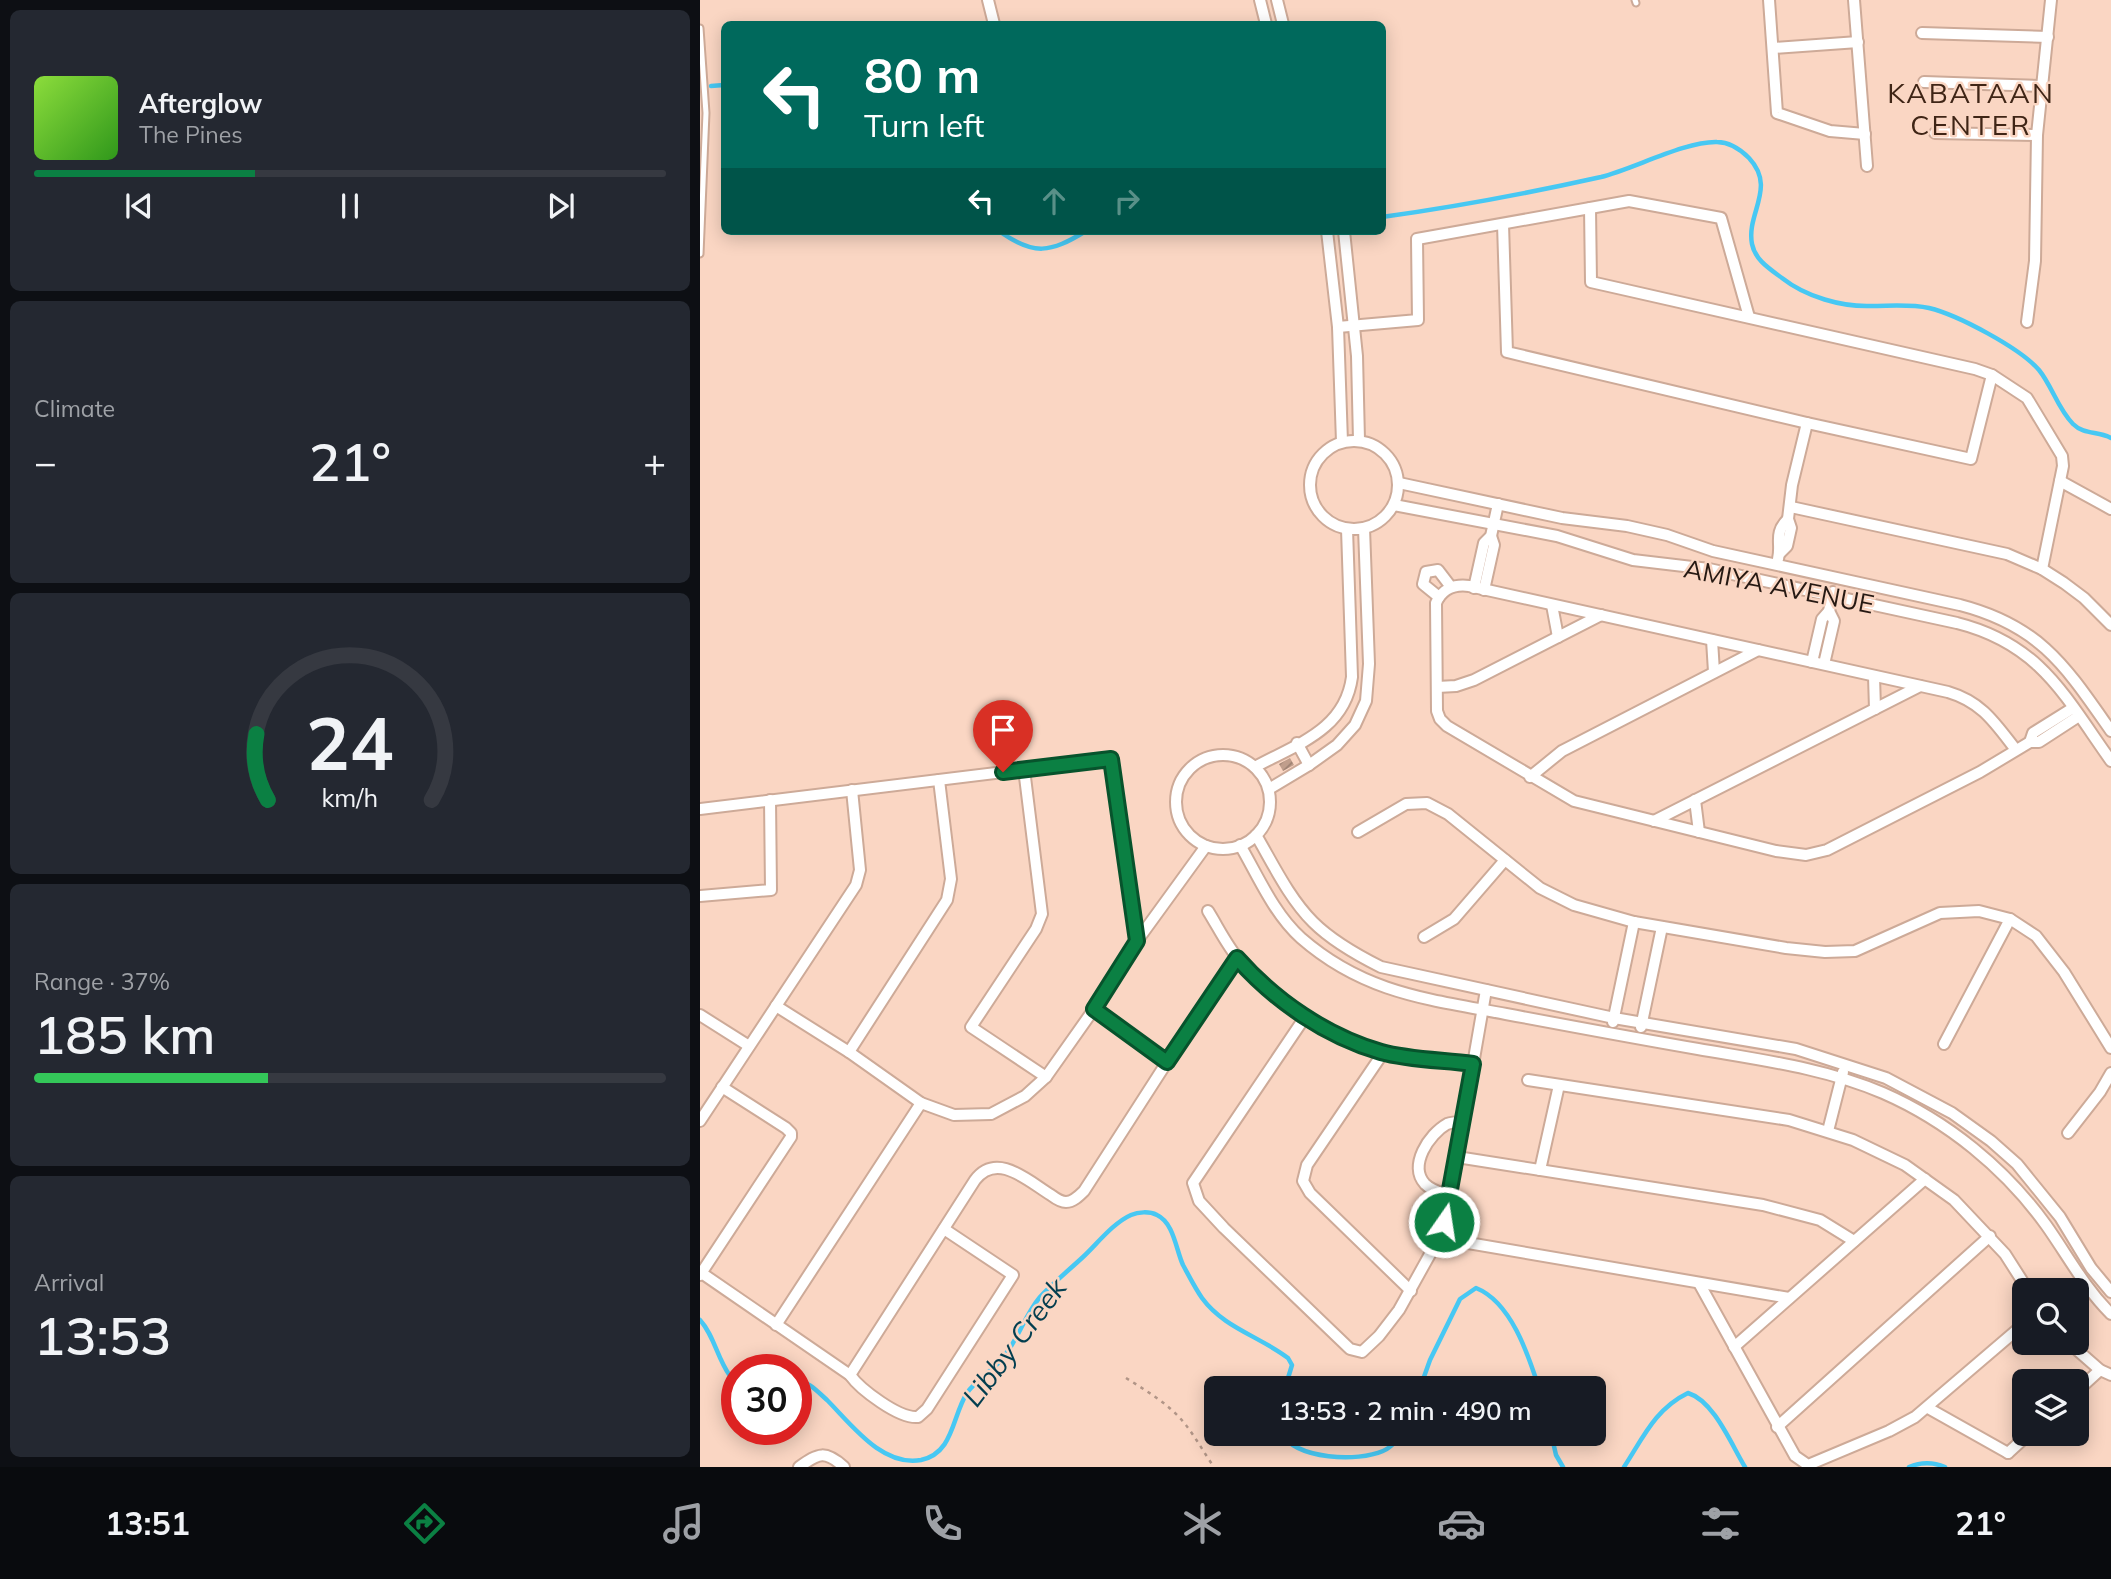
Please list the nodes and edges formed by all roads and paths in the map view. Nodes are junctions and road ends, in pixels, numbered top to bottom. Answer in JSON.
{"nodes":[{"id":1,"x":988,"y":0,"type":"edge"},
{"id":2,"x":1260,"y":0,"type":"edge"},
{"id":3,"x":1277,"y":0,"type":"edge"},
{"id":4,"x":1769,"y":0,"type":"edge"},
{"id":5,"x":1854,"y":0,"type":"edge"},
{"id":6,"x":2051,"y":0,"type":"edge"},
{"id":7,"x":993,"y":21,"type":"edge"},
{"id":8,"x":1265,"y":21,"type":"edge"},
{"id":9,"x":1282,"y":21,"type":"edge"},
{"id":10,"x":700,"y":28,"type":"edge"},
{"id":11,"x":1922,"y":33,"type":"dead end"},
{"id":12,"x":2048,"y":37,"type":"junction"},
{"id":13,"x":1857,"y":42,"type":"junction"},
{"id":14,"x":1773,"y":48,"type":"junction"},
{"id":15,"x":1924,"y":82,"type":"dead end"},
{"id":16,"x":2042,"y":86,"type":"junction"},
{"id":17,"x":1935,"y":133,"type":"dead end"},
{"id":18,"x":1865,"y":134,"type":"junction"},
{"id":19,"x":2037,"y":135,"type":"junction"},
{"id":20,"x":1867,"y":166,"type":"dead end"},
{"id":21,"x":1590,"y":208,"type":"junction"},
{"id":22,"x":1503,"y":223,"type":"junction"},
{"id":23,"x":1327,"y":235,"type":"edge"},
{"id":24,"x":1344,"y":235,"type":"edge"},
{"id":25,"x":700,"y":254,"type":"edge"},
{"id":26,"x":1749,"y":317,"type":"junction"},
{"id":27,"x":2027,"y":322,"type":"dead end"},
{"id":28,"x":1355,"y":326,"type":"junction"},
{"id":29,"x":1338,"y":327,"type":"junction"},
{"id":30,"x":1992,"y":375,"type":"junction"},
{"id":31,"x":1807,"y":423,"type":"junction"},
{"id":32,"x":1359,"y":440,"type":"junction"},
{"id":33,"x":1342,"y":442,"type":"junction"},
{"id":34,"x":2060,"y":481,"type":"junction"},
{"id":35,"x":1399,"y":483,"type":"junction"},
{"id":36,"x":1431,"y":490,"type":"junction"},
{"id":37,"x":1464,"y":497,"type":"junction"},
{"id":38,"x":1498,"y":504,"type":"junction"},
{"id":39,"x":1394,"y":505,"type":"junction"},
{"id":40,"x":1791,"y":507,"type":"junction"},
{"id":41,"x":2111,"y":509,"type":"edge"},
{"id":42,"x":1426,"y":512,"type":"junction"},
{"id":43,"x":1460,"y":518,"type":"junction"},
{"id":44,"x":1494,"y":523,"type":"junction"},
{"id":45,"x":1364,"y":528,"type":"junction"},
{"id":46,"x":1347,"y":529,"type":"junction"},
{"id":47,"x":1777,"y":565,"type":"junction"},
{"id":48,"x":2042,"y":569,"type":"junction"},
{"id":49,"x":1836,"y":579,"type":"junction"},
{"id":50,"x":1772,"y":582,"type":"junction"},
{"id":51,"x":1451,"y":587,"type":"junction"},
{"id":52,"x":1479,"y":589,"type":"junction"},
{"id":53,"x":1833,"y":595,"type":"junction"},
{"id":54,"x":1439,"y":597,"type":"junction"},
{"id":55,"x":1552,"y":605,"type":"junction"},
{"id":56,"x":1829,"y":611,"type":"junction"},
{"id":57,"x":1601,"y":615,"type":"junction"},
{"id":58,"x":2111,"y":625,"type":"edge"},
{"id":59,"x":1558,"y":637,"type":"junction"},
{"id":60,"x":1712,"y":640,"type":"junction"},
{"id":61,"x":1758,"y":650,"type":"junction"},
{"id":62,"x":1812,"y":662,"type":"junction"},
{"id":63,"x":1824,"y":664,"type":"junction"},
{"id":64,"x":1714,"y":672,"type":"junction"},
{"id":65,"x":1874,"y":676,"type":"junction"},
{"id":66,"x":1920,"y":686,"type":"junction"},
{"id":67,"x":1437,"y":687,"type":"junction"},
{"id":68,"x":1875,"y":709,"type":"junction"},
{"id":69,"x":2076,"y":712,"type":"junction"},
{"id":70,"x":2111,"y":731,"type":"edge"},
{"id":71,"x":1312,"y":735,"type":"junction"},
{"id":72,"x":1297,"y":743,"type":"junction"},
{"id":73,"x":2016,"y":750,"type":"junction"},
{"id":74,"x":1325,"y":754,"type":"junction"},
{"id":75,"x":2111,"y":761,"type":"edge"},
{"id":76,"x":1309,"y":765,"type":"junction"},
{"id":77,"x":1255,"y":767,"type":"junction"},
{"id":78,"x":1024,"y":769,"type":"junction"},
{"id":79,"x":1530,"y":777,"type":"junction"},
{"id":80,"x":939,"y":780,"type":"junction"},
{"id":81,"x":1269,"y":789,"type":"junction"},
{"id":82,"x":852,"y":790,"type":"junction"},
{"id":83,"x":770,"y":800,"type":"junction"},
{"id":84,"x":1695,"y":800,"type":"junction"},
{"id":85,"x":700,"y":809,"type":"edge"},
{"id":86,"x":1654,"y":821,"type":"junction"},
{"id":87,"x":1358,"y":832,"type":"dead end"},
{"id":88,"x":1699,"y":832,"type":"junction"},
{"id":89,"x":1256,"y":835,"type":"junction"},
{"id":90,"x":1240,"y":845,"type":"junction"},
{"id":91,"x":1206,"y":846,"type":"junction"},
{"id":92,"x":1505,"y":860,"type":"junction"},
{"id":93,"x":700,"y":897,"type":"edge"},
{"id":94,"x":1208,"y":911,"type":"dead end"},
{"id":95,"x":2010,"y":919,"type":"junction"},
{"id":96,"x":1634,"y":922,"type":"junction"},
{"id":97,"x":1662,"y":927,"type":"junction"},
{"id":98,"x":1424,"y":937,"type":"dead end"},
{"id":99,"x":1137,"y":941,"type":"junction"},
{"id":100,"x":1237,"y":958,"type":"junction"},
{"id":101,"x":1486,"y":990,"type":"junction"},
{"id":102,"x":776,"y":1006,"type":"junction"},
{"id":103,"x":1094,"y":1009,"type":"junction"},
{"id":104,"x":1482,"y":1009,"type":"junction"},
{"id":105,"x":700,"y":1015,"type":"edge"},
{"id":106,"x":1305,"y":1017,"type":"junction"},
{"id":107,"x":1614,"y":1018,"type":"junction"},
{"id":108,"x":1642,"y":1023,"type":"junction"},
{"id":109,"x":1611,"y":1034,"type":"junction"},
{"id":110,"x":1638,"y":1039,"type":"junction"},
{"id":111,"x":1944,"y":1044,"type":"dead end"},
{"id":112,"x":748,"y":1046,"type":"junction"},
{"id":113,"x":2111,"y":1048,"type":"edge"},
{"id":114,"x":849,"y":1052,"type":"junction"},
{"id":115,"x":1383,"y":1053,"type":"junction"},
{"id":116,"x":1167,"y":1062,"type":"junction"},
{"id":117,"x":1473,"y":1064,"type":"junction"},
{"id":118,"x":1845,"y":1064,"type":"junction"},
{"id":119,"x":2111,"y":1073,"type":"edge"},
{"id":120,"x":1046,"y":1077,"type":"junction"},
{"id":121,"x":1841,"y":1079,"type":"junction"},
{"id":122,"x":1528,"y":1080,"type":"dead end"},
{"id":123,"x":1559,"y":1085,"type":"junction"},
{"id":124,"x":722,"y":1087,"type":"junction"},
{"id":125,"x":921,"y":1103,"type":"junction"},
{"id":126,"x":700,"y":1121,"type":"edge"},
{"id":127,"x":1463,"y":1122,"type":"junction"},
{"id":128,"x":1828,"y":1131,"type":"junction"},
{"id":129,"x":2068,"y":1133,"type":"dead end"},
{"id":130,"x":1457,"y":1157,"type":"junction"},
{"id":131,"x":1540,"y":1170,"type":"junction"},
{"id":132,"x":1925,"y":1179,"type":"junction"},
{"id":133,"x":1450,"y":1196,"type":"junction"},
{"id":134,"x":944,"y":1229,"type":"junction"},
{"id":135,"x":1990,"y":1236,"type":"junction"},
{"id":136,"x":1439,"y":1238,"type":"junction"},
{"id":137,"x":1854,"y":1241,"type":"junction"},
{"id":138,"x":701,"y":1274,"type":"edge"},
{"id":139,"x":2020,"y":1278,"type":"edge"},
{"id":140,"x":1699,"y":1283,"type":"junction"},
{"id":141,"x":1411,"y":1291,"type":"junction"},
{"id":142,"x":2111,"y":1292,"type":"edge"},
{"id":143,"x":1789,"y":1298,"type":"junction"},
{"id":144,"x":2111,"y":1314,"type":"edge"},
{"id":145,"x":776,"y":1325,"type":"junction"},
{"id":146,"x":2012,"y":1334,"type":"edge"},
{"id":147,"x":1734,"y":1347,"type":"junction"},
{"id":148,"x":2084,"y":1355,"type":"edge"},
{"id":149,"x":2106,"y":1373,"type":"edge"},
{"id":150,"x":850,"y":1375,"type":"junction"},
{"id":151,"x":1126,"y":1378,"type":"dead end"},
{"id":152,"x":2089,"y":1384,"type":"edge"},
{"id":153,"x":1928,"y":1408,"type":"junction"},
{"id":154,"x":1777,"y":1427,"type":"junction"},
{"id":155,"x":2016,"y":1446,"type":"edge"},
{"id":156,"x":2008,"y":1453,"type":"junction"},
{"id":157,"x":799,"y":1467,"type":"edge"},
{"id":158,"x":844,"y":1467,"type":"edge"},
{"id":159,"x":1213,"y":1467,"type":"edge"},
{"id":160,"x":2009,"y":1467,"type":"edge"}],
"edges":[{"from":1,"to":7,"type":"street"},
{"from":2,"to":8,"type":"street"},
{"from":3,"to":9,"type":"street"},
{"from":4,"to":14,"type":"street"},
{"from":5,"to":13,"type":"street"},
{"from":6,"to":12,"type":"street"},
{"from":10,"to":25,"type":"lane"},
{"from":11,"to":12,"type":"street"},
{"from":12,"to":16,"type":"street"},
{"from":13,"to":14,"type":"street"},
{"from":13,"to":18,"type":"street"},
{"from":14,"to":18,"type":"street"},
{"from":15,"to":16,"type":"street"},
{"from":16,"to":19,"type":"street"},
{"from":17,"to":19,"type":"street"},
{"from":18,"to":20,"type":"street"},
{"from":19,"to":27,"type":"street"},
{"from":21,"to":22,"type":"street"},
{"from":21,"to":26,"type":"street"},
{"from":21,"to":26,"type":"street"},
{"from":22,"to":28,"type":"street"},
{"from":22,"to":31,"type":"street"},
{"from":23,"to":29,"type":"street"},
{"from":24,"to":28,"type":"street"},
{"from":26,"to":30,"type":"street"},
{"from":28,"to":29,"type":"street"},
{"from":28,"to":32,"type":"street"},
{"from":29,"to":33,"type":"street"},
{"from":30,"to":31,"type":"street"},
{"from":30,"to":34,"type":"street"},
{"from":31,"to":40,"type":"street"},
{"from":32,"to":33,"type":"street"},
{"from":32,"to":35,"type":"street"},
{"from":33,"to":46,"type":"street"},
{"from":34,"to":41,"type":"street"},
{"from":34,"to":48,"type":"street"},
{"from":35,"to":36,"type":"street","name":"AMIYA AVENUE"},
{"from":35,"to":39,"type":"street"},
{"from":36,"to":37,"type":"street","name":"AMIYA AVENUE"},
{"from":36,"to":42,"type":"street"},
{"from":37,"to":38,"type":"street","name":"AMIYA AVENUE"},
{"from":37,"to":43,"type":"street"},
{"from":38,"to":44,"type":"street"},
{"from":38,"to":47,"type":"street","name":"AMIYA AVENUE"},
{"from":39,"to":42,"type":"street","name":"AMIYA AVENUE"},
{"from":39,"to":45,"type":"street"},
{"from":40,"to":47,"type":"street"},
{"from":40,"to":48,"type":"street"},
{"from":42,"to":43,"type":"street","name":"AMIYA AVENUE"},
{"from":43,"to":44,"type":"street","name":"AMIYA AVENUE"},
{"from":44,"to":50,"type":"street","name":"AMIYA AVENUE"},
{"from":44,"to":52,"type":"street"},
{"from":45,"to":46,"type":"street"},
{"from":45,"to":74,"type":"street"},
{"from":46,"to":71,"type":"street"},
{"from":47,"to":49,"type":"street","name":"AMIYA AVENUE"},
{"from":47,"to":50,"type":"street"},
{"from":48,"to":58,"type":"street"},
{"from":49,"to":53,"type":"street"},
{"from":49,"to":70,"type":"street","name":"AMIYA AVENUE"},
{"from":50,"to":53,"type":"street","name":"AMIYA AVENUE"},
{"from":51,"to":52,"type":"street"},
{"from":51,"to":54,"type":"street"},
{"from":51,"to":54,"type":"street"},
{"from":52,"to":55,"type":"street"},
{"from":53,"to":56,"type":"street"},
{"from":53,"to":69,"type":"street","name":"AMIYA AVENUE"},
{"from":54,"to":67,"type":"street"},
{"from":55,"to":57,"type":"street"},
{"from":55,"to":59,"type":"street"},
{"from":56,"to":62,"type":"street"},
{"from":56,"to":63,"type":"street"},
{"from":57,"to":59,"type":"street"},
{"from":57,"to":60,"type":"street"},
{"from":59,"to":67,"type":"street"},
{"from":60,"to":61,"type":"street"},
{"from":60,"to":64,"type":"street"},
{"from":61,"to":62,"type":"street"},
{"from":61,"to":64,"type":"street"},
{"from":62,"to":63,"type":"street"},
{"from":63,"to":65,"type":"street"},
{"from":64,"to":79,"type":"street"},
{"from":65,"to":66,"type":"street"},
{"from":65,"to":68,"type":"street"},
{"from":66,"to":68,"type":"street"},
{"from":66,"to":73,"type":"street"},
{"from":67,"to":79,"type":"street"},
{"from":68,"to":84,"type":"street"},
{"from":69,"to":73,"type":"street"},
{"from":69,"to":75,"type":"street","name":"AMIYA AVENUE"},
{"from":71,"to":72,"type":"street"},
{"from":71,"to":74,"type":"street"},
{"from":72,"to":76,"type":"street"},
{"from":72,"to":77,"type":"street"},
{"from":73,"to":88,"type":"street"},
{"from":74,"to":76,"type":"street"},
{"from":76,"to":81,"type":"street"},
{"from":77,"to":81,"type":"street"},
{"from":77,"to":91,"type":"street"},
{"from":78,"to":80,"type":"street"},
{"from":78,"to":99,"type":"street"},
{"from":78,"to":120,"type":"street"},
{"from":79,"to":86,"type":"street"},
{"from":80,"to":82,"type":"street"},
{"from":80,"to":114,"type":"street"},
{"from":81,"to":89,"type":"street"},
{"from":82,"to":83,"type":"street"},
{"from":82,"to":102,"type":"street"},
{"from":83,"to":85,"type":"street"},
{"from":83,"to":93,"type":"street"},
{"from":84,"to":86,"type":"street"},
{"from":84,"to":88,"type":"street"},
{"from":86,"to":88,"type":"street"},
{"from":87,"to":92,"type":"street"},
{"from":89,"to":90,"type":"street"},
{"from":89,"to":101,"type":"street"},
{"from":90,"to":91,"type":"street"},
{"from":90,"to":104,"type":"street"},
{"from":91,"to":99,"type":"street"},
{"from":92,"to":96,"type":"street"},
{"from":92,"to":98,"type":"street"},
{"from":94,"to":100,"type":"street"},
{"from":95,"to":97,"type":"street"},
{"from":95,"to":111,"type":"street"},
{"from":95,"to":113,"type":"street"},
{"from":96,"to":97,"type":"street"},
{"from":96,"to":107,"type":"street"},
{"from":97,"to":108,"type":"street"},
{"from":99,"to":103,"type":"street"},
{"from":100,"to":106,"type":"street"},
{"from":100,"to":116,"type":"street"},
{"from":101,"to":104,"type":"street"},
{"from":101,"to":107,"type":"street"},
{"from":102,"to":112,"type":"street"},
{"from":102,"to":114,"type":"street"},
{"from":103,"to":116,"type":"street"},
{"from":103,"to":120,"type":"street"},
{"from":104,"to":109,"type":"street"},
{"from":104,"to":117,"type":"street"},
{"from":105,"to":112,"type":"street"},
{"from":106,"to":115,"type":"street"},
{"from":106,"to":141,"type":"street"},
{"from":107,"to":108,"type":"street"},
{"from":107,"to":109,"type":"street"},
{"from":108,"to":110,"type":"street"},
{"from":108,"to":118,"type":"street"},
{"from":109,"to":110,"type":"street"},
{"from":110,"to":121,"type":"street"},
{"from":112,"to":124,"type":"street"},
{"from":114,"to":125,"type":"street"},
{"from":115,"to":117,"type":"street"},
{"from":115,"to":141,"type":"street"},
{"from":116,"to":134,"type":"street"},
{"from":117,"to":127,"type":"street"},
{"from":118,"to":121,"type":"street"},
{"from":118,"to":142,"type":"street"},
{"from":119,"to":129,"type":"street"},
{"from":120,"to":125,"type":"street"},
{"from":121,"to":128,"type":"street"},
{"from":121,"to":144,"type":"street"},
{"from":122,"to":123,"type":"street"},
{"from":123,"to":128,"type":"street"},
{"from":123,"to":131,"type":"street"},
{"from":124,"to":126,"type":"street"},
{"from":124,"to":138,"type":"street"},
{"from":125,"to":145,"type":"street"},
{"from":127,"to":130,"type":"street"},
{"from":127,"to":133,"type":"street"},
{"from":128,"to":132,"type":"street"},
{"from":130,"to":131,"type":"street"},
{"from":130,"to":133,"type":"street"},
{"from":131,"to":137,"type":"street"},
{"from":132,"to":135,"type":"street"},
{"from":132,"to":137,"type":"street"},
{"from":133,"to":136,"type":"street"},
{"from":134,"to":150,"type":"street"},
{"from":134,"to":150,"type":"street"},
{"from":135,"to":139,"type":"street"},
{"from":135,"to":154,"type":"street"},
{"from":136,"to":140,"type":"street"},
{"from":136,"to":141,"type":"street"},
{"from":137,"to":143,"type":"street"},
{"from":138,"to":145,"type":"street"},
{"from":140,"to":143,"type":"street"},
{"from":140,"to":147,"type":"street"},
{"from":143,"to":147,"type":"street"},
{"from":145,"to":150,"type":"street"},
{"from":146,"to":153,"type":"street"},
{"from":147,"to":154,"type":"street"},
{"from":148,"to":149,"type":"street"},
{"from":149,"to":152,"type":"street"},
{"from":151,"to":159,"type":"path"},
{"from":153,"to":154,"type":"street"},
{"from":153,"to":156,"type":"street"},
{"from":155,"to":156,"type":"street"},
{"from":156,"to":160,"type":"street"},
{"from":157,"to":158,"type":"street"}]}
